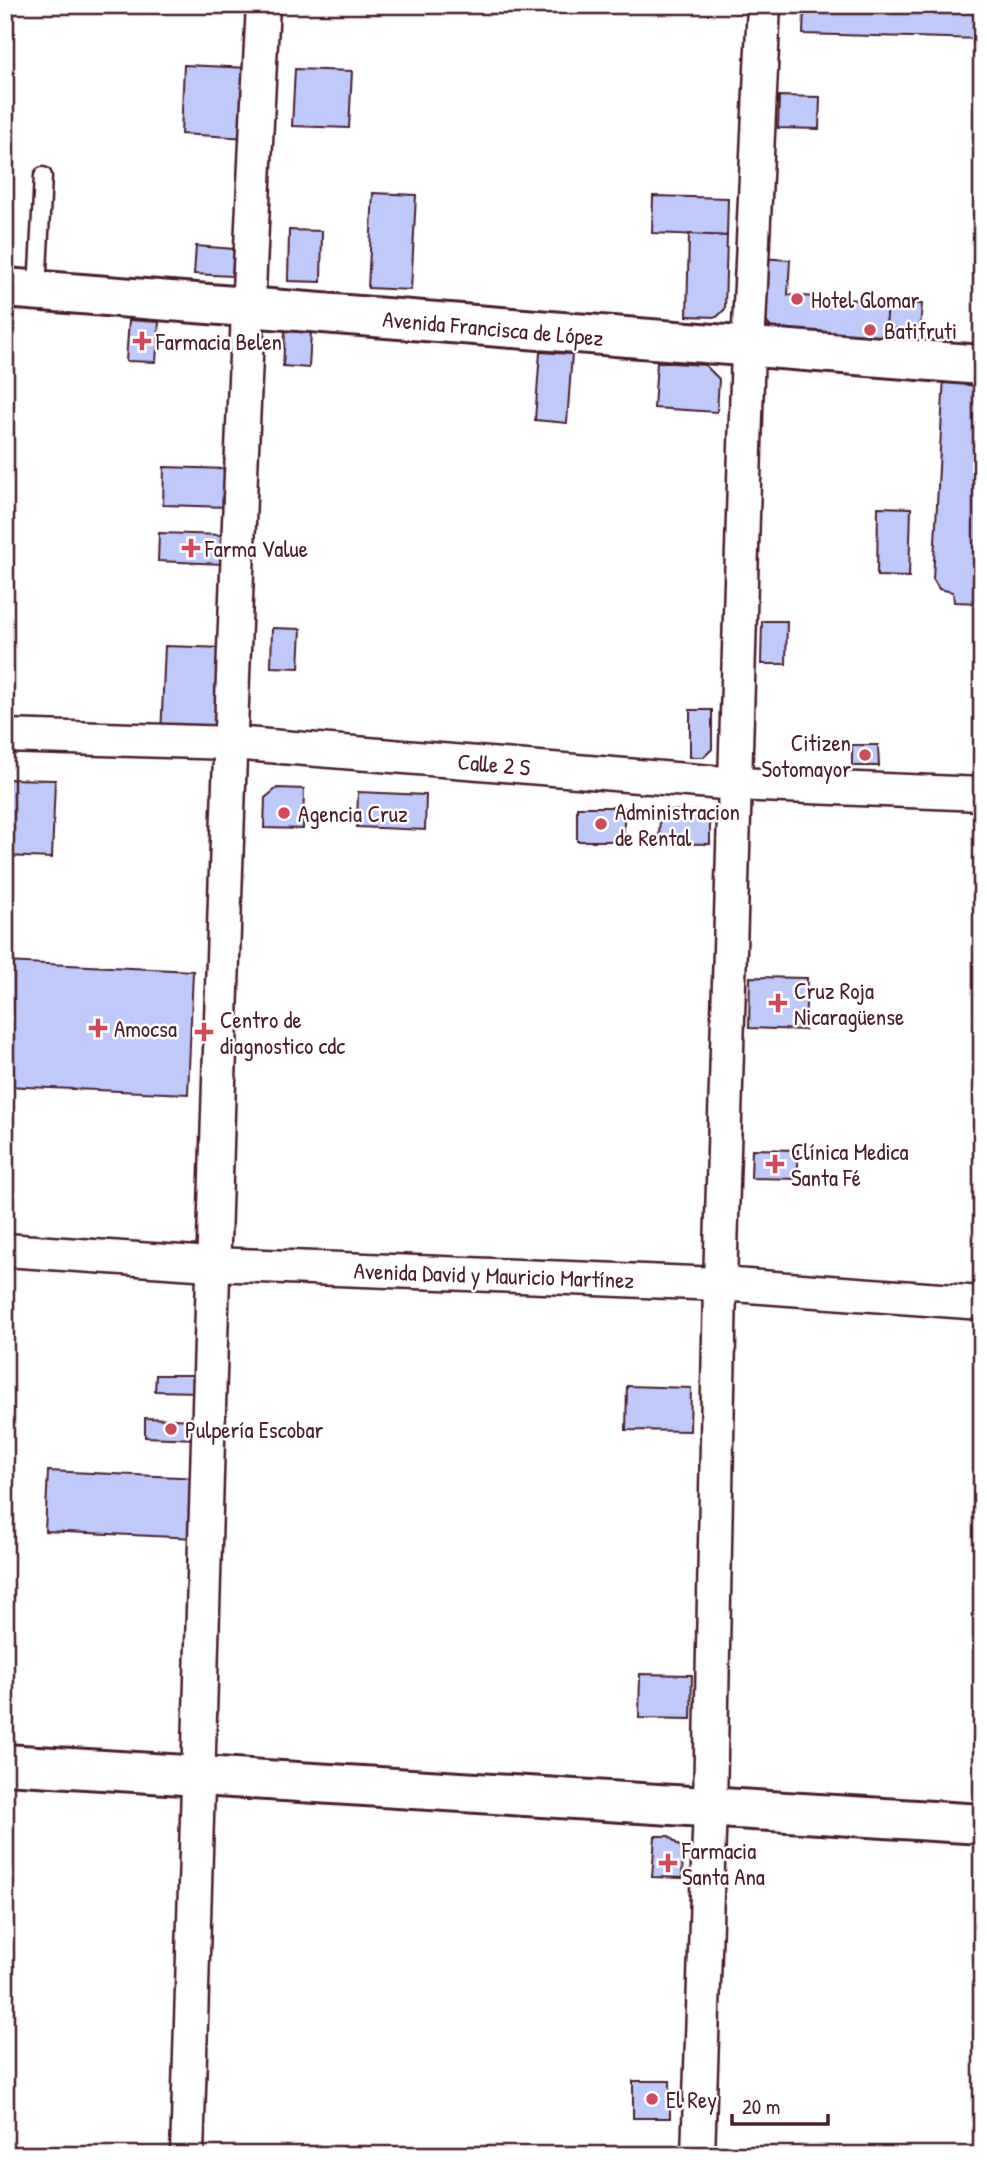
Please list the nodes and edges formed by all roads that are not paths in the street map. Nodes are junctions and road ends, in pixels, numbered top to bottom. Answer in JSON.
{"nodes":[{"id":1,"x":263,"y":5,"type":"edge"},
{"id":2,"x":764,"y":5,"type":"edge"},
{"id":3,"x":43,"y":176,"type":"dead end"},
{"id":4,"x":21,"y":289,"type":"edge"},
{"id":5,"x":247,"y":308,"type":"junction"},
{"id":6,"x":748,"y":348,"type":"junction"},
{"id":7,"x":982,"y":365,"type":"edge"},
{"id":8,"x":5,"y":736,"type":"edge"},
{"id":9,"x":232,"y":743,"type":"junction"},
{"id":10,"x":736,"y":784,"type":"junction"},
{"id":11,"x":982,"y":794,"type":"edge"},
{"id":12,"x":5,"y":1250,"type":"edge"},
{"id":13,"x":211,"y":1264,"type":"junction"},
{"id":14,"x":720,"y":1284,"type":"junction"},
{"id":15,"x":982,"y":1303,"type":"edge"},
{"id":16,"x":5,"y":1764,"type":"edge"},
{"id":17,"x":199,"y":1775,"type":"junction"},
{"id":18,"x":710,"y":1806,"type":"junction"},
{"id":19,"x":982,"y":1824,"type":"edge"},
{"id":20,"x":187,"y":2155,"type":"edge"},
{"id":21,"x":698,"y":2155,"type":"edge"}],
"edges":[{"from":1,"to":5,"type":"street"},
{"from":2,"to":6,"type":"street"},
{"from":3,"to":4,"type":"lane"},
{"from":4,"to":5,"type":"street","name":"Avenida Francisca de López"},
{"from":5,"to":6,"type":"street","name":"Avenida Francisca de López"},
{"from":5,"to":9,"type":"street"},
{"from":6,"to":7,"type":"street","name":"Avenida Francisca de López"},
{"from":6,"to":10,"type":"street"},
{"from":8,"to":9,"type":"street","name":"Calle 2 S"},
{"from":9,"to":10,"type":"street","name":"Calle 2 S"},
{"from":9,"to":13,"type":"street"},
{"from":10,"to":11,"type":"street","name":"Calle 2 S"},
{"from":10,"to":14,"type":"street"},
{"from":12,"to":13,"type":"street","name":"Avenida David y Mauricio Martínez"},
{"from":13,"to":14,"type":"street","name":"Avenida David y Mauricio Martínez"},
{"from":13,"to":17,"type":"street"},
{"from":14,"to":15,"type":"street","name":"Avenida David y Mauricio Martínez"},
{"from":14,"to":18,"type":"street"},
{"from":16,"to":17,"type":"street"},
{"from":17,"to":18,"type":"street"},
{"from":17,"to":20,"type":"street"},
{"from":18,"to":19,"type":"street"},
{"from":18,"to":21,"type":"street"}]}
